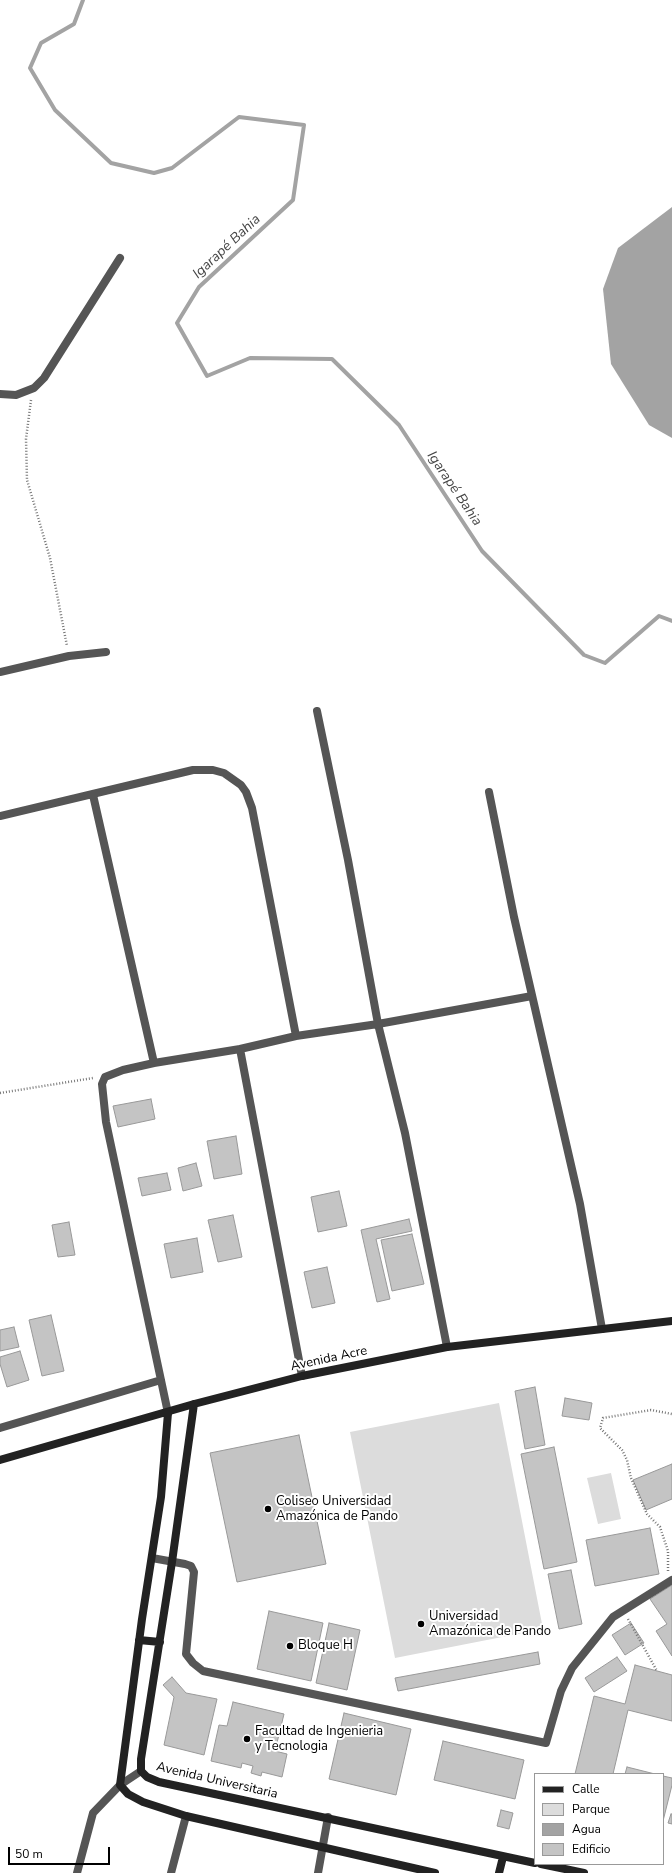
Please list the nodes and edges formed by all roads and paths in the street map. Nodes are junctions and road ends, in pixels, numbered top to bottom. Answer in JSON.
{"nodes":[{"id":1,"x":120,"y":258,"type":"dead end"},
{"id":2,"x":34,"y":388,"type":"junction"},
{"id":3,"x":0,"y":394,"type":"edge"},
{"id":4,"x":106,"y":652,"type":"dead end"},
{"id":5,"x":69,"y":656,"type":"junction"},
{"id":6,"x":0,"y":672,"type":"edge"},
{"id":7,"x":317,"y":712,"type":"dead end"},
{"id":8,"x":489,"y":792,"type":"dead end"},
{"id":9,"x":93,"y":795,"type":"junction"},
{"id":10,"x":0,"y":816,"type":"edge"},
{"id":11,"x":532,"y":996,"type":"junction"},
{"id":12,"x":378,"y":1024,"type":"junction"},
{"id":13,"x":296,"y":1036,"type":"junction"},
{"id":14,"x":240,"y":1049,"type":"junction"},
{"id":15,"x":154,"y":1063,"type":"junction"},
{"id":16,"x":106,"y":1076,"type":"junction"},
{"id":17,"x":0,"y":1093,"type":"edge"},
{"id":18,"x":672,"y":1321,"type":"edge"},
{"id":19,"x":602,"y":1329,"type":"junction"},
{"id":20,"x":448,"y":1347,"type":"junction"},
{"id":21,"x":302,"y":1376,"type":"junction"},
{"id":22,"x":161,"y":1380,"type":"junction"},
{"id":23,"x":194,"y":1404,"type":"junction"},
{"id":24,"x":168,"y":1413,"type":"junction"},
{"id":25,"x":672,"y":1414,"type":"edge"},
{"id":26,"x":0,"y":1428,"type":"edge"},
{"id":27,"x":0,"y":1460,"type":"edge"},
{"id":28,"x":152,"y":1558,"type":"junction"},
{"id":29,"x":172,"y":1562,"type":"junction"},
{"id":30,"x":670,"y":1581,"type":"edge"},
{"id":31,"x":623,"y":1610,"type":"junction"},
{"id":32,"x":139,"y":1640,"type":"junction"},
{"id":33,"x":160,"y":1642,"type":"junction"},
{"id":34,"x":656,"y":1671,"type":"dead end"},
{"id":35,"x":141,"y":1771,"type":"junction"},
{"id":36,"x":120,"y":1785,"type":"junction"},
{"id":37,"x":186,"y":1816,"type":"junction"},
{"id":38,"x":328,"y":1817,"type":"junction"},
{"id":39,"x":323,"y":1848,"type":"junction"},
{"id":40,"x":503,"y":1856,"type":"junction"},
{"id":41,"x":534,"y":1863,"type":"edge"},
{"id":42,"x":546,"y":1865,"type":"edge"},
{"id":43,"x":77,"y":1873,"type":"edge"},
{"id":44,"x":171,"y":1873,"type":"edge"},
{"id":45,"x":318,"y":1873,"type":"edge"},
{"id":46,"x":435,"y":1873,"type":"edge"},
{"id":47,"x":499,"y":1873,"type":"edge"},
{"id":48,"x":584,"y":1873,"type":"edge"}],
"edges":[{"from":1,"to":2,"type":"street"},
{"from":2,"to":3,"type":"street"},
{"from":2,"to":5,"type":"path"},
{"from":4,"to":5,"type":"street"},
{"from":5,"to":6,"type":"street"},
{"from":7,"to":12,"type":"street"},
{"from":8,"to":11,"type":"street"},
{"from":9,"to":10,"type":"street"},
{"from":9,"to":13,"type":"street"},
{"from":9,"to":15,"type":"street"},
{"from":11,"to":12,"type":"street"},
{"from":11,"to":19,"type":"street"},
{"from":12,"to":13,"type":"street"},
{"from":12,"to":20,"type":"street"},
{"from":13,"to":14,"type":"street"},
{"from":14,"to":15,"type":"street"},
{"from":14,"to":21,"type":"street"},
{"from":15,"to":16,"type":"street"},
{"from":16,"to":17,"type":"path"},
{"from":16,"to":22,"type":"street"},
{"from":18,"to":19,"type":"main road","name":"Avenida Acre"},
{"from":19,"to":20,"type":"main road","name":"Avenida Acre"},
{"from":20,"to":21,"type":"main road","name":"Avenida Acre"},
{"from":21,"to":23,"type":"main road","name":"Avenida Acre"},
{"from":22,"to":24,"type":"street"},
{"from":22,"to":26,"type":"street"},
{"from":23,"to":24,"type":"main road","name":"Avenida Acre"},
{"from":23,"to":29,"type":"main road","name":"Avenida Universitaria"},
{"from":24,"to":27,"type":"main road","name":"Avenida Acre"},
{"from":24,"to":28,"type":"main road"},
{"from":25,"to":30,"type":"path"},
{"from":28,"to":29,"type":"street"},
{"from":28,"to":32,"type":"main road"},
{"from":29,"to":31,"type":"street"},
{"from":29,"to":33,"type":"main road","name":"Avenida Universitaria"},
{"from":30,"to":31,"type":"street"},
{"from":31,"to":34,"type":"path"},
{"from":32,"to":33,"type":"main road"},
{"from":32,"to":36,"type":"main road"},
{"from":33,"to":35,"type":"main road","name":"Avenida Universitaria"},
{"from":35,"to":36,"type":"street"},
{"from":35,"to":38,"type":"main road","name":"Avenida Universitaria"},
{"from":36,"to":37,"type":"main road"},
{"from":36,"to":43,"type":"street"},
{"from":37,"to":39,"type":"main road"},
{"from":37,"to":44,"type":"street"},
{"from":38,"to":39,"type":"street"},
{"from":38,"to":40,"type":"main road","name":"Avenida Universitaria"},
{"from":39,"to":45,"type":"street"},
{"from":39,"to":46,"type":"main road"},
{"from":40,"to":41,"type":"main road","name":"Avenida Universitaria"},
{"from":40,"to":47,"type":"main road"},
{"from":42,"to":48,"type":"main road"}]}
